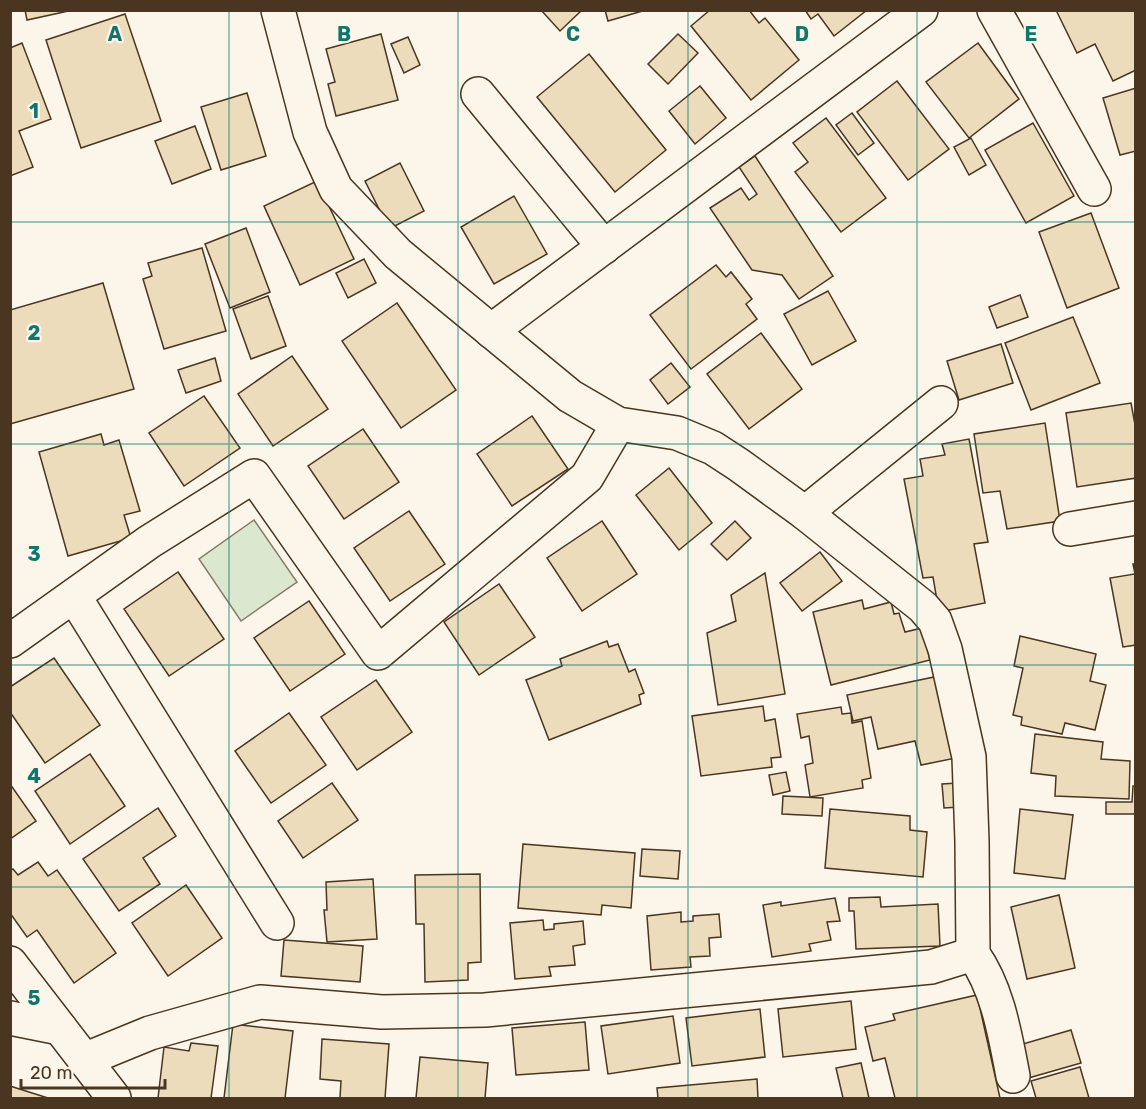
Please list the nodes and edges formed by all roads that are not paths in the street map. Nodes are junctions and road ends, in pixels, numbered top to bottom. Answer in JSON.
{"nodes":[{"id":1,"x":278,"y":10,"type":"edge"},
{"id":2,"x":921,"y":10,"type":"edge"},
{"id":3,"x":993,"y":10,"type":"edge"},
{"id":4,"x":478,"y":94,"type":"dead end"},
{"id":5,"x":1094,"y":189,"type":"dead end"},
{"id":6,"x":603,"y":247,"type":"junction"},
{"id":7,"x":491,"y":331,"type":"junction"},
{"id":8,"x":941,"y":403,"type":"dead end"},
{"id":9,"x":618,"y":424,"type":"junction"},
{"id":10,"x":805,"y":513,"type":"junction"},
{"id":11,"x":1136,"y":518,"type":"edge"},
{"id":12,"x":1070,"y":528,"type":"dead end"},
{"id":13,"x":74,"y":596,"type":"junction"},
{"id":14,"x":10,"y":641,"type":"edge"},
{"id":15,"x":277,"y":923,"type":"dead end"},
{"id":16,"x":973,"y":954,"type":"junction"},
{"id":17,"x":10,"y":963,"type":"edge"},
{"id":18,"x":10,"y":1018,"type":"edge"},
{"id":19,"x":60,"y":1028,"type":"junction"},
{"id":20,"x":84,"y":1060,"type":"junction"},
{"id":21,"x":1013,"y":1076,"type":"dead end"},
{"id":22,"x":114,"y":1098,"type":"edge"}],
"edges":[{"from":1,"to":7,"type":"street"},
{"from":2,"to":6,"type":"street"},
{"from":3,"to":5,"type":"street"},
{"from":4,"to":6,"type":"street"},
{"from":6,"to":7,"type":"street"},
{"from":7,"to":9,"type":"street"},
{"from":8,"to":10,"type":"street"},
{"from":9,"to":10,"type":"street"},
{"from":9,"to":13,"type":"street"},
{"from":10,"to":16,"type":"street"},
{"from":11,"to":12,"type":"street"},
{"from":13,"to":14,"type":"street"},
{"from":13,"to":15,"type":"street"},
{"from":16,"to":20,"type":"street"},
{"from":16,"to":21,"type":"street"},
{"from":17,"to":19,"type":"street"},
{"from":18,"to":19,"type":"street"},
{"from":19,"to":20,"type":"street"},
{"from":20,"to":22,"type":"street"}]}
